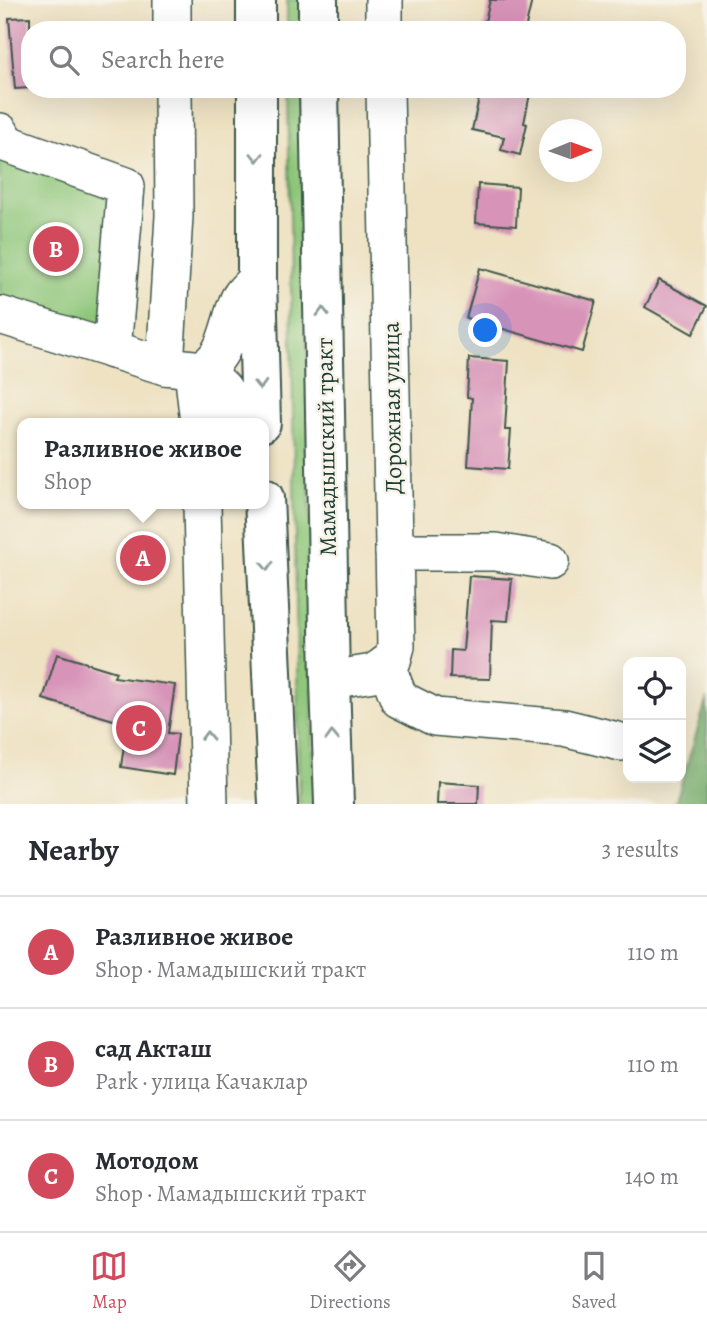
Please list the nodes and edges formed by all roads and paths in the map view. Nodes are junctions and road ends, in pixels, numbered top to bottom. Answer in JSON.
{"nodes":[{"id":1,"x":172,"y":0,"type":"edge"},
{"id":2,"x":256,"y":0,"type":"edge"},
{"id":3,"x":318,"y":0,"type":"edge"},
{"id":4,"x":384,"y":0,"type":"edge"},
{"id":5,"x":172,"y":21,"type":"edge"},
{"id":6,"x":256,"y":21,"type":"edge"},
{"id":7,"x":318,"y":21,"type":"edge"},
{"id":8,"x":384,"y":21,"type":"edge"},
{"id":9,"x":173,"y":98,"type":"edge"},
{"id":10,"x":257,"y":98,"type":"edge"},
{"id":11,"x":319,"y":98,"type":"edge"},
{"id":12,"x":385,"y":98,"type":"edge"},
{"id":13,"x":0,"y":132,"type":"edge"},
{"id":14,"x":257,"y":278,"type":"junction"},
{"id":15,"x":0,"y":315,"type":"edge"},
{"id":16,"x":112,"y":350,"type":"junction"},
{"id":17,"x":186,"y":368,"type":"junction"},
{"id":18,"x":198,"y":418,"type":"edge"},
{"id":19,"x":235,"y":418,"type":"edge"},
{"id":20,"x":261,"y":418,"type":"edge"},
{"id":21,"x":202,"y":509,"type":"edge"},
{"id":22,"x":265,"y":509,"type":"edge"},
{"id":23,"x":394,"y":552,"type":"junction"},
{"id":24,"x":550,"y":561,"type":"dead end"},
{"id":25,"x":386,"y":664,"type":"junction"},
{"id":26,"x":330,"y":680,"type":"junction"},
{"id":27,"x":621,"y":742,"type":"dead end"},
{"id":28,"x":209,"y":804,"type":"edge"},
{"id":29,"x":278,"y":804,"type":"edge"},
{"id":30,"x":334,"y":804,"type":"edge"}],
"edges":[{"from":1,"to":5,"type":"street"},
{"from":2,"to":6,"type":"main road"},
{"from":3,"to":7,"type":"main road"},
{"from":4,"to":8,"type":"street"},
{"from":9,"to":17,"type":"street"},
{"from":10,"to":14,"type":"main road","one_way":true},
{"from":26,"to":11,"type":"main road","name":"Мамадышский тракт","one_way":true},
{"from":12,"to":23,"type":"street","name":"Дорожная улица"},
{"from":13,"to":16,"type":"street"},
{"from":14,"to":17,"type":"street"},
{"from":14,"to":20,"type":"main road","one_way":true},
{"from":15,"to":16,"type":"street"},
{"from":16,"to":17,"type":"street"},
{"from":17,"to":18,"type":"street"},
{"from":17,"to":19,"type":"street"},
{"from":28,"to":21,"type":"street","one_way":true},
{"from":22,"to":29,"type":"main road","one_way":true},
{"from":23,"to":24,"type":"street"},
{"from":23,"to":25,"type":"street","name":"Дорожная улица"},
{"from":25,"to":26,"type":"street"},
{"from":25,"to":27,"type":"street"},
{"from":30,"to":26,"type":"main road","name":"Мамадышский тракт","one_way":true}]}
